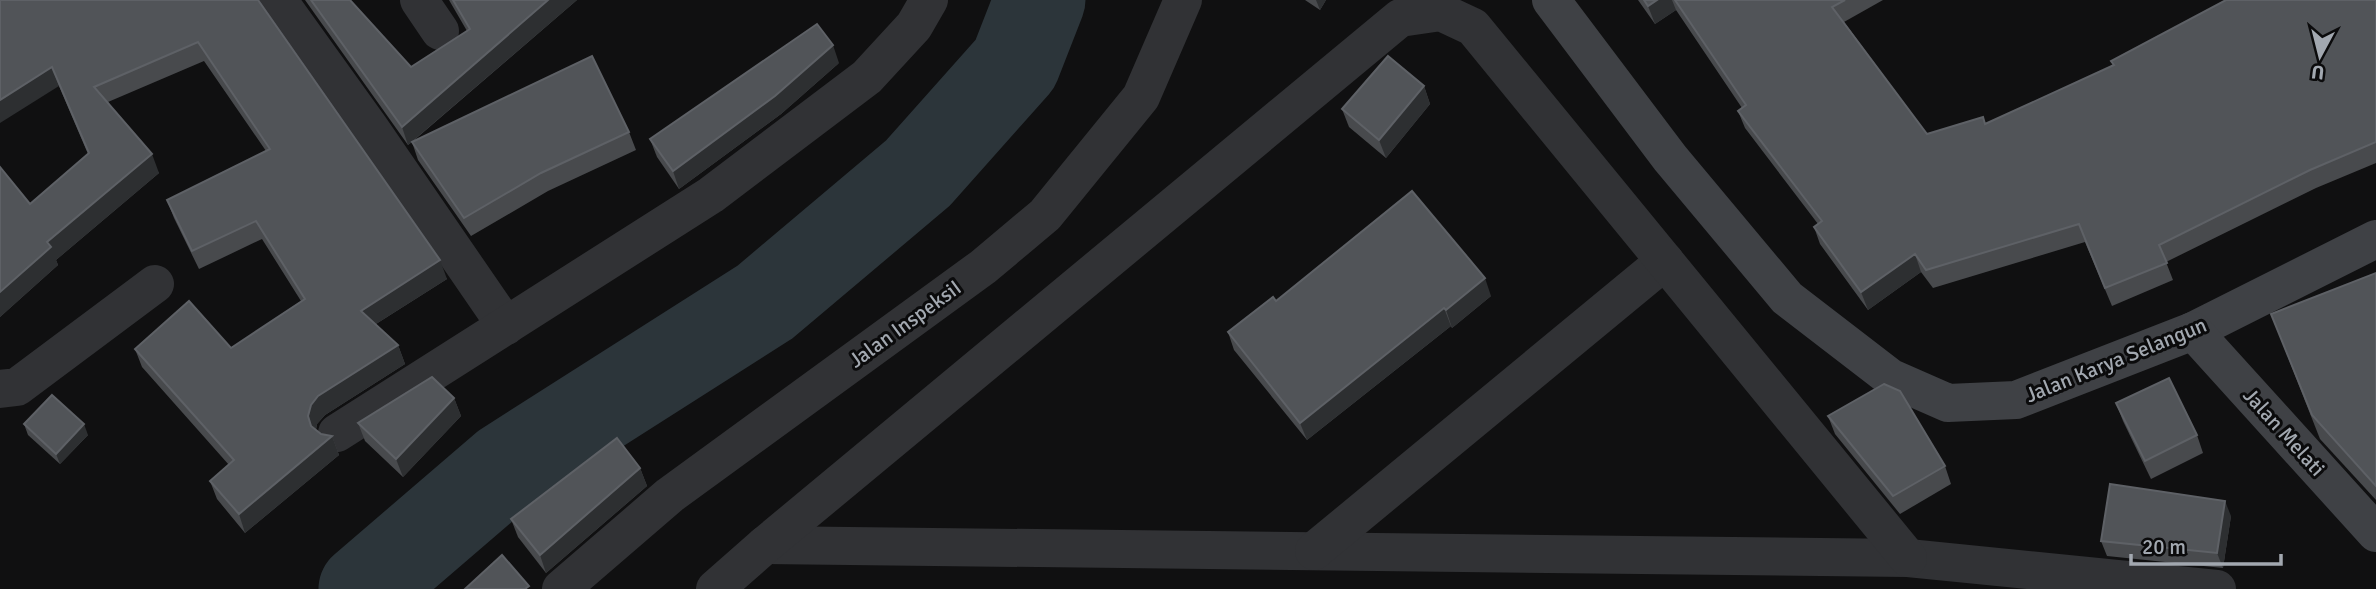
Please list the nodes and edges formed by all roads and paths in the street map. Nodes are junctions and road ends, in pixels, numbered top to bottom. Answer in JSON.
{"nodes":[{"id":1,"x":278,"y":0,"type":"edge"},
{"id":2,"x":419,"y":0,"type":"edge"},
{"id":3,"x":929,"y":0,"type":"edge"},
{"id":4,"x":1183,"y":0,"type":"edge"},
{"id":5,"x":1551,"y":0,"type":"edge"},
{"id":6,"x":440,"y":31,"type":"dead end"},
{"id":7,"x":2376,"y":239,"type":"edge"},
{"id":8,"x":1665,"y":261,"type":"junction"},
{"id":9,"x":155,"y":284,"type":"dead end"},
{"id":10,"x":506,"y":326,"type":"junction"},
{"id":11,"x":2193,"y":331,"type":"junction"},
{"id":12,"x":0,"y":389,"type":"edge"},
{"id":13,"x":337,"y":433,"type":"dead end"},
{"id":14,"x":2376,"y":533,"type":"edge"},
{"id":15,"x":765,"y":545,"type":"junction"},
{"id":16,"x":1314,"y":551,"type":"junction"},
{"id":17,"x":1908,"y":558,"type":"junction"},
{"id":18,"x":561,"y":589,"type":"edge"},
{"id":19,"x":715,"y":589,"type":"edge"},
{"id":20,"x":2217,"y":589,"type":"edge"}],
"edges":[{"from":1,"to":10,"type":"street"},
{"from":2,"to":6,"type":"street"},
{"from":3,"to":10,"type":"street"},
{"from":4,"to":18,"type":"street","name":"Jalan InspeksiI"},
{"from":5,"to":11,"type":"main road","name":"Jalan Karya Selangun"},
{"from":7,"to":11,"type":"main road","name":"Jalan Karya Selangun"},
{"from":8,"to":15,"type":"street"},
{"from":8,"to":16,"type":"street"},
{"from":8,"to":17,"type":"street"},
{"from":9,"to":12,"type":"street"},
{"from":10,"to":13,"type":"street"},
{"from":11,"to":14,"type":"main road","name":"Jalan Melati"},
{"from":15,"to":16,"type":"street"},
{"from":15,"to":19,"type":"street"},
{"from":16,"to":17,"type":"street"},
{"from":17,"to":20,"type":"street"}]}
